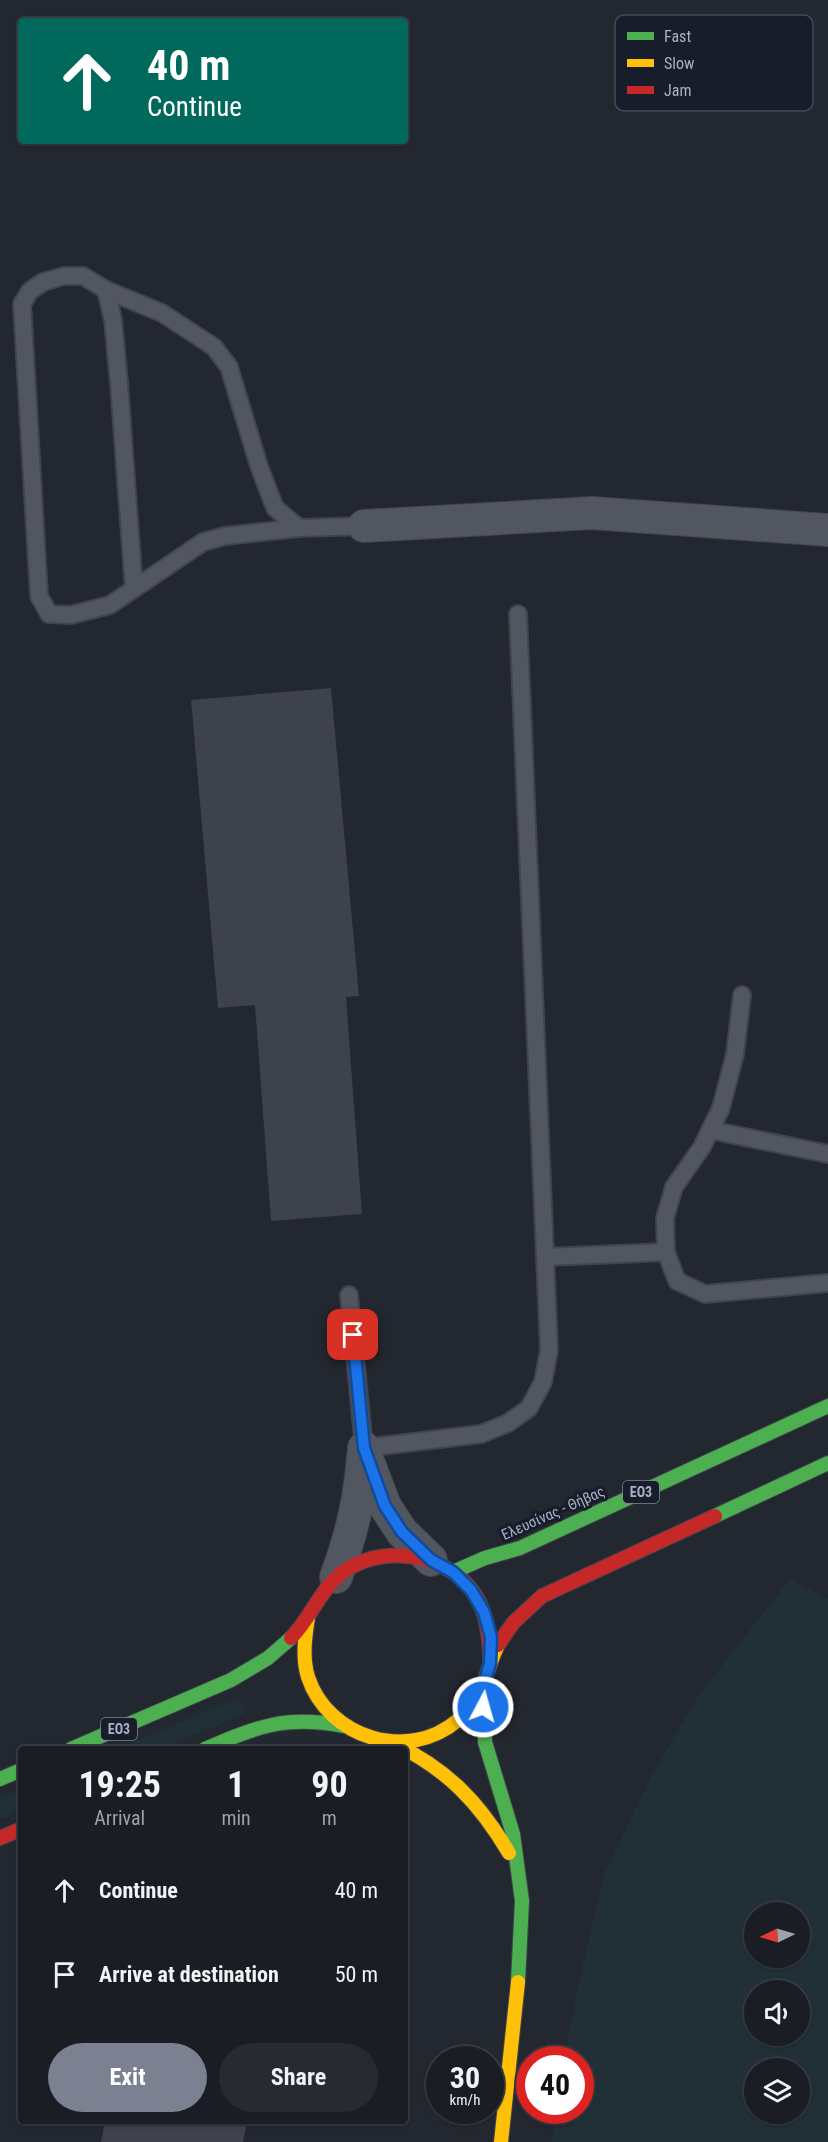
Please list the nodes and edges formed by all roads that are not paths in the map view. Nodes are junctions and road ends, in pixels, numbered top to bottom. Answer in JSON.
{"nodes":[{"id":1,"x":106,"y":291,"type":"junction"},
{"id":2,"x":364,"y":526,"type":"joint"},
{"id":3,"x":299,"y":528,"type":"junction"},
{"id":4,"x":828,"y":530,"type":"edge"},
{"id":5,"x":134,"y":589,"type":"junction"},
{"id":6,"x":518,"y":614,"type":"dead end"},
{"id":7,"x":742,"y":995,"type":"dead end"},
{"id":8,"x":710,"y":1130,"type":"junction"},
{"id":9,"x":828,"y":1154,"type":"edge"},
{"id":10,"x":666,"y":1252,"type":"junction"},
{"id":11,"x":546,"y":1257,"type":"junction"},
{"id":12,"x":828,"y":1283,"type":"edge"},
{"id":13,"x":349,"y":1295,"type":"dead end"},
{"id":14,"x":828,"y":1406,"type":"edge"},
{"id":15,"x":364,"y":1448,"type":"junction"},
{"id":16,"x":828,"y":1463,"type":"edge"},
{"id":17,"x":442,"y":1566,"type":"junction"},
{"id":18,"x":336,"y":1577,"type":"junction"},
{"id":19,"x":308,"y":1618,"type":"junction"},
{"id":20,"x":490,"y":1663,"type":"junction"},
{"id":21,"x":484,"y":1684,"type":"junction"},
{"id":22,"x":344,"y":1726,"type":"junction"},
{"id":23,"x":393,"y":1743,"type":"junction"},
{"id":24,"x":78,"y":1746,"type":"edge"},
{"id":25,"x":213,"y":1746,"type":"edge"},
{"id":26,"x":399,"y":1746,"type":"edge"},
{"id":27,"x":408,"y":1751,"type":"edge"},
{"id":28,"x":18,"y":1771,"type":"edge"},
{"id":29,"x":0,"y":1779,"type":"edge"},
{"id":30,"x":18,"y":1830,"type":"edge"},
{"id":31,"x":0,"y":1838,"type":"edge"},
{"id":32,"x":519,"y":1870,"type":"junction"},
{"id":33,"x":501,"y":2142,"type":"edge"}],
"edges":[{"from":1,"to":3,"type":"lane"},
{"from":1,"to":5,"type":"lane"},
{"from":1,"to":5,"type":"lane"},
{"from":2,"to":3,"type":"lane"},
{"from":2,"to":4,"type":"street"},
{"from":3,"to":5,"type":"lane"},
{"from":6,"to":11,"type":"lane"},
{"from":7,"to":8,"type":"lane"},
{"from":8,"to":9,"type":"lane"},
{"from":8,"to":10,"type":"lane"},
{"from":10,"to":11,"type":"lane"},
{"from":10,"to":12,"type":"lane"},
{"from":11,"to":15,"type":"lane"},
{"from":13,"to":15,"type":"lane"},
{"from":14,"to":17,"type":"main road","name":"Ελευσίνας - Θήβας","number":"ΕΟ3"},
{"from":15,"to":17,"type":"street"},
{"from":15,"to":18,"type":"street"},
{"from":16,"to":20,"type":"main road","number":"ΕΟ3"},
{"from":17,"to":18,"type":"main road","number":"ΕΟ3"},
{"from":17,"to":20,"type":"main road","number":"ΕΟ3"},
{"from":18,"to":19,"type":"main road","number":"ΕΟ3"},
{"from":19,"to":22,"type":"main road","number":"ΕΟ3"},
{"from":19,"to":24,"type":"main road","number":"ΕΟ3"},
{"from":20,"to":21,"type":"main road","number":"ΕΟ3"},
{"from":21,"to":23,"type":"main road","number":"ΕΟ3"},
{"from":21,"to":32,"type":"main road"},
{"from":22,"to":23,"type":"main road","number":"ΕΟ3"},
{"from":22,"to":25,"type":"main road","number":"ΕΟ3"},
{"from":23,"to":26,"type":"main road"},
{"from":27,"to":32,"type":"main road"},
{"from":28,"to":29,"type":"main road"},
{"from":30,"to":31,"type":"main road"},
{"from":32,"to":33,"type":"main road"}]}
